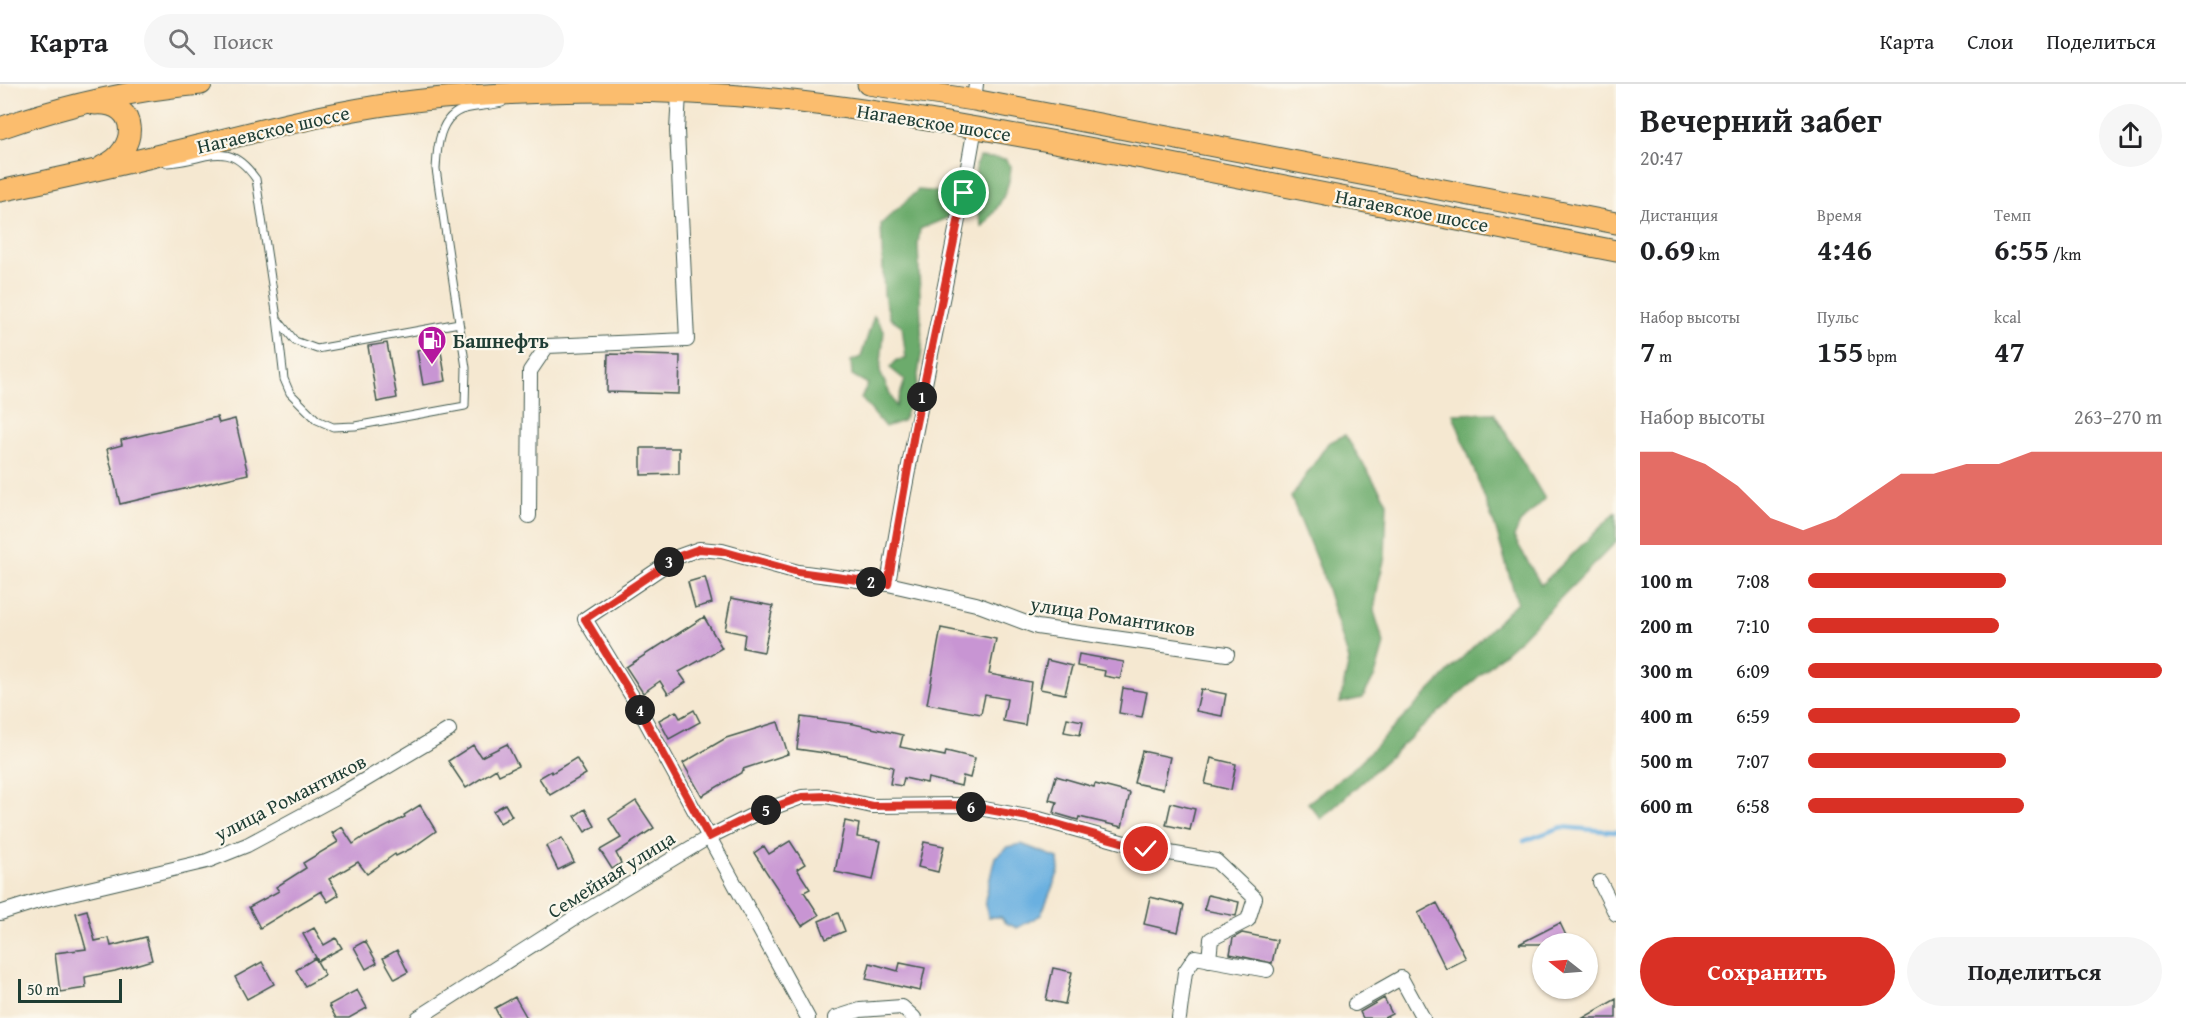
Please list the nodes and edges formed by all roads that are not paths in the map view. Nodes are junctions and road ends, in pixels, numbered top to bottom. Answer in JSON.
{"nodes":[{"id":1,"x":201,"y":84,"type":"edge"},
{"id":2,"x":868,"y":84,"type":"edge"},
{"id":3,"x":540,"y":92,"type":"junction"},
{"id":4,"x":975,"y":92,"type":"edge"},
{"id":5,"x":679,"y":93,"type":"junction"},
{"id":6,"x":75,"y":105,"type":"junction"},
{"id":7,"x":1096,"y":123,"type":"junction"},
{"id":8,"x":975,"y":127,"type":"junction"},
{"id":9,"x":0,"y":128,"type":"edge"},
{"id":10,"x":131,"y":162,"type":"junction"},
{"id":11,"x":89,"y":172,"type":"junction"},
{"id":12,"x":0,"y":191,"type":"edge"},
{"id":13,"x":1334,"y":194,"type":"junction"},
{"id":14,"x":1616,"y":213,"type":"edge"},
{"id":15,"x":1616,"y":223,"type":"edge"},
{"id":16,"x":1616,"y":252,"type":"edge"},
{"id":17,"x":1616,"y":262,"type":"edge"},
{"id":18,"x":277,"y":318,"type":"junction"},
{"id":19,"x":459,"y":323,"type":"junction"},
{"id":20,"x":529,"y":516,"type":"dead end"},
{"id":21,"x":888,"y":584,"type":"junction"},
{"id":22,"x":1227,"y":654,"type":"dead end"},
{"id":23,"x":449,"y":730,"type":"dead end"},
{"id":24,"x":709,"y":837,"type":"junction"},
{"id":25,"x":1600,"y":882,"type":"dead end"},
{"id":26,"x":0,"y":914,"type":"edge"},
{"id":27,"x":1616,"y":914,"type":"edge"},
{"id":28,"x":1209,"y":960,"type":"junction"},
{"id":29,"x":1267,"y":970,"type":"dead end"},
{"id":30,"x":1355,"y":1004,"type":"dead end"},
{"id":31,"x":418,"y":1018,"type":"edge"},
{"id":32,"x":808,"y":1018,"type":"edge"},
{"id":33,"x":835,"y":1018,"type":"edge"},
{"id":34,"x":914,"y":1018,"type":"edge"},
{"id":35,"x":1179,"y":1018,"type":"edge"},
{"id":36,"x":1423,"y":1018,"type":"edge"}],
"edges":[{"from":1,"to":6,"type":"main road"},
{"from":2,"to":4,"type":"main road","name":"Нагаевское шоссе"},
{"from":3,"to":5,"type":"main road","name":"Нагаевское шоссе"},
{"from":3,"to":10,"type":"main road","name":"Нагаевское шоссе"},
{"from":3,"to":19,"type":"lane"},
{"from":4,"to":7,"type":"main road","name":"Нагаевское шоссе"},
{"from":5,"to":8,"type":"main road","name":"Нагаевское шоссе"},
{"from":5,"to":20,"type":"street"},
{"from":6,"to":9,"type":"main road"},
{"from":6,"to":11,"type":"main road"},
{"from":7,"to":14,"type":"main road"},
{"from":7,"to":15,"type":"main road","name":"Нагаевское шоссе"},
{"from":8,"to":13,"type":"main road","name":"Нагаевское шоссе"},
{"from":8,"to":21,"type":"street"},
{"from":10,"to":11,"type":"main road","name":"Нагаевское шоссе"},
{"from":10,"to":18,"type":"lane"},
{"from":11,"to":12,"type":"main road","name":"Нагаевское шоссе"},
{"from":13,"to":16,"type":"main road","name":"Нагаевское шоссе"},
{"from":13,"to":17,"type":"main road"},
{"from":18,"to":19,"type":"lane"},
{"from":18,"to":19,"type":"lane"},
{"from":21,"to":22,"type":"street","name":"улица Романтиков"},
{"from":21,"to":24,"type":"street","name":"улица Романтиков"},
{"from":23,"to":26,"type":"street","name":"улица Романтиков"},
{"from":24,"to":28,"type":"street","name":"Семейная улица"},
{"from":24,"to":31,"type":"street","name":"Семейная улица"},
{"from":24,"to":32,"type":"street"},
{"from":25,"to":27,"type":"street"},
{"from":28,"to":29,"type":"street"},
{"from":28,"to":35,"type":"street"},
{"from":30,"to":36,"type":"street"},
{"from":33,"to":34,"type":"street"}]}
